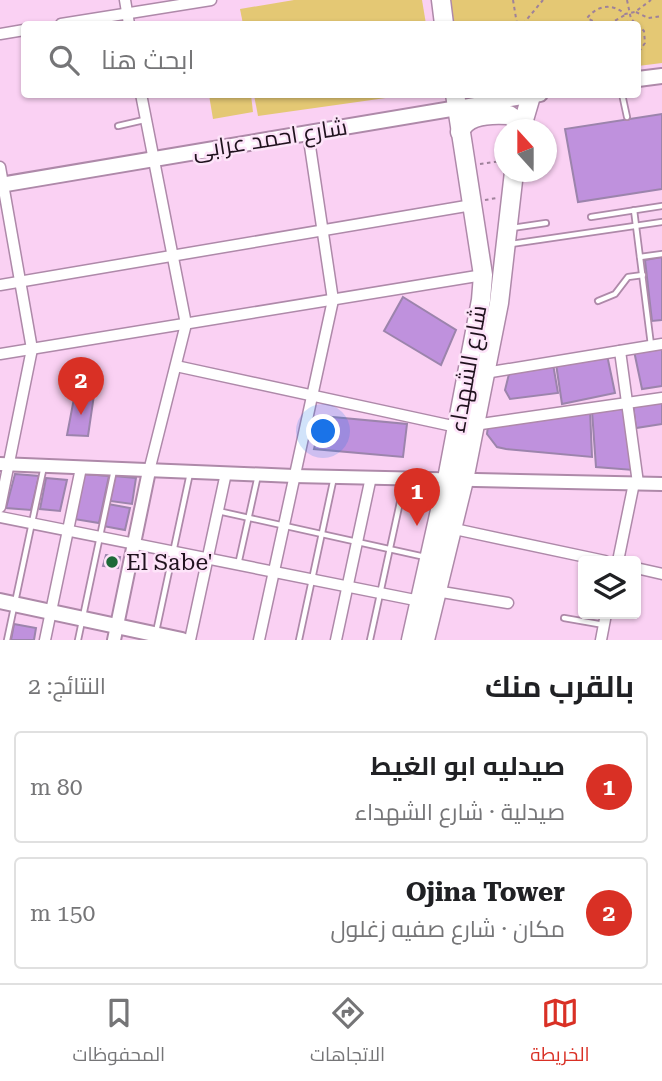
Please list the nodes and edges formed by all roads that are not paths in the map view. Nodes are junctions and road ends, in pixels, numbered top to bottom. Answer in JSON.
{"nodes":[{"id":1,"x":125,"y":0,"type":"edge"},
{"id":2,"x":211,"y":0,"type":"edge"},
{"id":3,"x":441,"y":0,"type":"edge"},
{"id":4,"x":128,"y":19,"type":"edge"},
{"id":5,"x":101,"y":21,"type":"edge"},
{"id":6,"x":444,"y":21,"type":"edge"},
{"id":7,"x":21,"y":30,"type":"edge"},
{"id":8,"x":0,"y":34,"type":"edge"},
{"id":9,"x":662,"y":76,"type":"edge"},
{"id":10,"x":641,"y":79,"type":"edge"},
{"id":11,"x":142,"y":98,"type":"edge"},
{"id":12,"x":496,"y":98,"type":"edge"},
{"id":13,"x":535,"y":98,"type":"edge"},
{"id":14,"x":623,"y":98,"type":"edge"},
{"id":15,"x":456,"y":101,"type":"edge"},
{"id":16,"x":626,"y":117,"type":"dead end"},
{"id":17,"x":145,"y":119,"type":"junction"},
{"id":18,"x":513,"y":119,"type":"edge"},
{"id":19,"x":525,"y":119,"type":"edge"},
{"id":20,"x":118,"y":125,"type":"dead end"},
{"id":21,"x":460,"y":132,"type":"junction"},
{"id":22,"x":307,"y":133,"type":"junction"},
{"id":23,"x":152,"y":159,"type":"junction"},
{"id":24,"x":0,"y":167,"type":"edge"},
{"id":25,"x":513,"y":182,"type":"edge"},
{"id":26,"x":2,"y":185,"type":"edge"},
{"id":27,"x":472,"y":204,"type":"junction"},
{"id":28,"x":662,"y":206,"type":"edge"},
{"id":29,"x":634,"y":210,"type":"junction"},
{"id":30,"x":591,"y":216,"type":"dead end"},
{"id":31,"x":662,"y":222,"type":"edge"},
{"id":32,"x":545,"y":223,"type":"dead end"},
{"id":33,"x":636,"y":226,"type":"junction"},
{"id":34,"x":323,"y":233,"type":"junction"},
{"id":35,"x":508,"y":237,"type":"junction"},
{"id":36,"x":662,"y":254,"type":"edge"},
{"id":37,"x":172,"y":257,"type":"junction"},
{"id":38,"x":640,"y":257,"type":"junction"},
{"id":39,"x":483,"y":275,"type":"junction"},
{"id":40,"x":643,"y":275,"type":"junction"},
{"id":41,"x":20,"y":281,"type":"junction"},
{"id":42,"x":0,"y":285,"type":"edge"},
{"id":43,"x":333,"y":300,"type":"junction"},
{"id":44,"x":598,"y":301,"type":"dead end"},
{"id":45,"x":186,"y":324,"type":"junction"},
{"id":46,"x":662,"y":344,"type":"edge"},
{"id":47,"x":651,"y":346,"type":"junction"},
{"id":48,"x":32,"y":348,"type":"junction"},
{"id":49,"x":620,"y":351,"type":"junction"},
{"id":50,"x":0,"y":354,"type":"edge"},
{"id":51,"x":176,"y":366,"type":"junction"},
{"id":52,"x":485,"y":373,"type":"junction"},
{"id":53,"x":311,"y":397,"type":"junction"},
{"id":54,"x":662,"y":398,"type":"edge"},
{"id":55,"x":627,"y":403,"type":"junction"},
{"id":56,"x":466,"y":426,"type":"junction"},
{"id":57,"x":5,"y":464,"type":"edge"},
{"id":58,"x":44,"y":466,"type":"junction"},
{"id":59,"x":81,"y":468,"type":"junction"},
{"id":60,"x":114,"y":470,"type":"junction"},
{"id":61,"x":149,"y":471,"type":"junction"},
{"id":62,"x":190,"y":472,"type":"junction"},
{"id":63,"x":226,"y":473,"type":"junction"},
{"id":64,"x":258,"y":474,"type":"junction"},
{"id":65,"x":294,"y":475,"type":"junction"},
{"id":66,"x":335,"y":476,"type":"junction"},
{"id":67,"x":371,"y":477,"type":"junction"},
{"id":68,"x":405,"y":478,"type":"junction"},
{"id":69,"x":456,"y":480,"type":"junction"},
{"id":70,"x":636,"y":483,"type":"junction"},
{"id":71,"x":662,"y":484,"type":"edge"},
{"id":72,"x":0,"y":507,"type":"edge"},
{"id":73,"x":218,"y":510,"type":"junction"},
{"id":74,"x":0,"y":517,"type":"edge"},
{"id":75,"x":249,"y":517,"type":"junction"},
{"id":76,"x":32,"y":523,"type":"junction"},
{"id":77,"x":283,"y":525,"type":"junction"},
{"id":78,"x":450,"y":528,"type":"junction"},
{"id":79,"x":68,"y":530,"type":"junction"},
{"id":80,"x":322,"y":533,"type":"junction"},
{"id":81,"x":100,"y":537,"type":"junction"},
{"id":82,"x":357,"y":541,"type":"junction"},
{"id":83,"x":134,"y":544,"type":"junction"},
{"id":84,"x":390,"y":548,"type":"junction"},
{"id":85,"x":173,"y":552,"type":"junction"},
{"id":86,"x":582,"y":556,"type":"edge"},
{"id":87,"x":619,"y":556,"type":"edge"},
{"id":88,"x":207,"y":559,"type":"junction"},
{"id":89,"x":429,"y":559,"type":"junction"},
{"id":90,"x":238,"y":565,"type":"junction"},
{"id":91,"x":641,"y":569,"type":"edge"},
{"id":92,"x":274,"y":573,"type":"junction"},
{"id":93,"x":662,"y":574,"type":"edge"},
{"id":94,"x":312,"y":581,"type":"junction"},
{"id":95,"x":347,"y":588,"type":"junction"},
{"id":96,"x":436,"y":591,"type":"junction"},
{"id":97,"x":380,"y":594,"type":"junction"},
{"id":98,"x":420,"y":601,"type":"junction"},
{"id":99,"x":7,"y":603,"type":"edge"},
{"id":100,"x":508,"y":603,"type":"dead end"},
{"id":101,"x":51,"y":612,"type":"junction"},
{"id":102,"x":564,"y":618,"type":"dead end"},
{"id":103,"x":82,"y":619,"type":"junction"},
{"id":104,"x":606,"y":619,"type":"edge"},
{"id":105,"x":604,"y":625,"type":"junction"},
{"id":106,"x":115,"y":633,"type":"edge"},
{"id":107,"x":155,"y":637,"type":"edge"},
{"id":108,"x":7,"y":640,"type":"edge"},
{"id":109,"x":45,"y":640,"type":"edge"},
{"id":110,"x":78,"y":640,"type":"edge"},
{"id":111,"x":182,"y":640,"type":"edge"},
{"id":112,"x":190,"y":640,"type":"edge"},
{"id":113,"x":259,"y":640,"type":"edge"},
{"id":114,"x":299,"y":640,"type":"edge"},
{"id":115,"x":336,"y":640,"type":"edge"},
{"id":116,"x":370,"y":640,"type":"edge"},
{"id":117,"x":411,"y":640,"type":"edge"},
{"id":118,"x":425,"y":640,"type":"edge"},
{"id":119,"x":601,"y":640,"type":"edge"}],
"edges":[{"from":1,"to":4,"type":"street"},
{"from":2,"to":4,"type":"street"},
{"from":3,"to":6,"type":"highway"},
{"from":4,"to":5,"type":"street"},
{"from":7,"to":8,"type":"street"},
{"from":9,"to":10,"type":"main road"},
{"from":11,"to":17,"type":"street"},
{"from":12,"to":15,"type":"main road","name":"شارع احمد عرابى"},
{"from":13,"to":19,"type":"highway"},
{"from":14,"to":16,"type":"lane"},
{"from":15,"to":21,"type":"highway","name":"شارع الشهداء"},
{"from":15,"to":22,"type":"main road","name":"شارع احمد عرابى"},
{"from":17,"to":20,"type":"lane"},
{"from":17,"to":23,"type":"street"},
{"from":18,"to":21,"type":"highway"},
{"from":21,"to":27,"type":"highway","name":"شارع الشهداء"},
{"from":22,"to":23,"type":"main road","name":"شارع احمد عرابى"},
{"from":22,"to":34,"type":"street"},
{"from":23,"to":26,"type":"main road","name":"شارع احمد عرابى"},
{"from":23,"to":37,"type":"street"},
{"from":24,"to":26,"type":"street"},
{"from":25,"to":35,"type":"highway","name":"شارع الشهداء"},
{"from":26,"to":41,"type":"street"},
{"from":27,"to":34,"type":"street"},
{"from":27,"to":39,"type":"highway","name":"شارع الشهداء"},
{"from":28,"to":29,"type":"lane"},
{"from":29,"to":30,"type":"lane"},
{"from":29,"to":33,"type":"lane"},
{"from":31,"to":33,"type":"lane"},
{"from":32,"to":35,"type":"lane"},
{"from":33,"to":35,"type":"lane"},
{"from":33,"to":38,"type":"lane"},
{"from":34,"to":37,"type":"street"},
{"from":34,"to":43,"type":"street"},
{"from":35,"to":52,"type":"highway","name":"شارع الشهداء"},
{"from":36,"to":38,"type":"lane"},
{"from":37,"to":41,"type":"street"},
{"from":37,"to":45,"type":"street"},
{"from":38,"to":40,"type":"lane"},
{"from":39,"to":43,"type":"street"},
{"from":39,"to":56,"type":"highway","name":"شارع الشهداء"},
{"from":40,"to":44,"type":"lane"},
{"from":40,"to":47,"type":"lane"},
{"from":41,"to":42,"type":"street"},
{"from":41,"to":48,"type":"street"},
{"from":43,"to":45,"type":"street"},
{"from":43,"to":53,"type":"street"},
{"from":45,"to":48,"type":"street"},
{"from":45,"to":51,"type":"street"},
{"from":46,"to":47,"type":"street"},
{"from":47,"to":49,"type":"street"},
{"from":48,"to":50,"type":"street"},
{"from":48,"to":57,"type":"street"},
{"from":49,"to":52,"type":"street"},
{"from":49,"to":55,"type":"street"},
{"from":51,"to":53,"type":"street"},
{"from":51,"to":61,"type":"street"},
{"from":52,"to":56,"type":"highway","name":"شارع الشهداء"},
{"from":53,"to":56,"type":"street"},
{"from":53,"to":65,"type":"street"},
{"from":54,"to":55,"type":"street"},
{"from":55,"to":56,"type":"street"},
{"from":55,"to":70,"type":"street"},
{"from":56,"to":69,"type":"highway","name":"شارع الشهداء"},
{"from":57,"to":58,"type":"street"},
{"from":57,"to":72,"type":"street"},
{"from":58,"to":59,"type":"street"},
{"from":58,"to":76,"type":"lane"},
{"from":59,"to":60,"type":"street"},
{"from":59,"to":79,"type":"street"},
{"from":60,"to":61,"type":"street"},
{"from":60,"to":81,"type":"lane"},
{"from":61,"to":62,"type":"street"},
{"from":61,"to":83,"type":"street"},
{"from":62,"to":63,"type":"street"},
{"from":62,"to":85,"type":"lane"},
{"from":63,"to":64,"type":"street"},
{"from":63,"to":73,"type":"street"},
{"from":64,"to":65,"type":"street"},
{"from":64,"to":75,"type":"lane"},
{"from":65,"to":66,"type":"street"},
{"from":65,"to":77,"type":"street"},
{"from":66,"to":67,"type":"street"},
{"from":66,"to":80,"type":"lane"},
{"from":67,"to":68,"type":"street"},
{"from":67,"to":82,"type":"street"},
{"from":68,"to":69,"type":"street"},
{"from":68,"to":84,"type":"lane"},
{"from":69,"to":70,"type":"street"},
{"from":69,"to":78,"type":"highway","name":"شارع الشهداء"},
{"from":69,"to":89,"type":"highway","name":"شارع الشهداء"},
{"from":70,"to":71,"type":"street"},
{"from":70,"to":87,"type":"street"},
{"from":73,"to":75,"type":"lane"},
{"from":73,"to":88,"type":"street"},
{"from":74,"to":76,"type":"street"},
{"from":75,"to":77,"type":"lane"},
{"from":75,"to":90,"type":"lane"},
{"from":76,"to":79,"type":"street"},
{"from":76,"to":99,"type":"lane"},
{"from":77,"to":80,"type":"lane"},
{"from":77,"to":92,"type":"street"},
{"from":78,"to":86,"type":"street"},
{"from":78,"to":96,"type":"highway","name":"شارع الشهداء"},
{"from":79,"to":81,"type":"street"},
{"from":79,"to":101,"type":"street"},
{"from":80,"to":82,"type":"lane"},
{"from":80,"to":94,"type":"lane"},
{"from":81,"to":83,"type":"street"},
{"from":81,"to":103,"type":"lane"},
{"from":82,"to":84,"type":"lane"},
{"from":82,"to":95,"type":"street"},
{"from":83,"to":85,"type":"street"},
{"from":83,"to":106,"type":"street"},
{"from":84,"to":89,"type":"lane"},
{"from":84,"to":97,"type":"lane"},
{"from":85,"to":88,"type":"street"},
{"from":85,"to":107,"type":"lane"},
{"from":88,"to":90,"type":"street"},
{"from":88,"to":112,"type":"street"},
{"from":89,"to":98,"type":"highway","name":"شارع الشهداء"},
{"from":90,"to":92,"type":"street"},
{"from":91,"to":93,"type":"street"},
{"from":92,"to":94,"type":"street"},
{"from":92,"to":113,"type":"street"},
{"from":94,"to":95,"type":"street"},
{"from":94,"to":114,"type":"lane"},
{"from":95,"to":97,"type":"street"},
{"from":95,"to":115,"type":"street"},
{"from":96,"to":100,"type":"street"},
{"from":96,"to":118,"type":"highway","name":"شارع الشهداء"},
{"from":97,"to":98,"type":"street"},
{"from":97,"to":116,"type":"lane"},
{"from":98,"to":117,"type":"highway","name":"شارع الشهداء"},
{"from":99,"to":101,"type":"main road"},
{"from":99,"to":108,"type":"lane"},
{"from":101,"to":103,"type":"main road"},
{"from":101,"to":109,"type":"street"},
{"from":102,"to":105,"type":"lane"},
{"from":103,"to":106,"type":"main road"},
{"from":103,"to":110,"type":"lane"},
{"from":104,"to":105,"type":"street"},
{"from":105,"to":119,"type":"street"},
{"from":106,"to":107,"type":"main road"},
{"from":107,"to":111,"type":"main road"}]}
